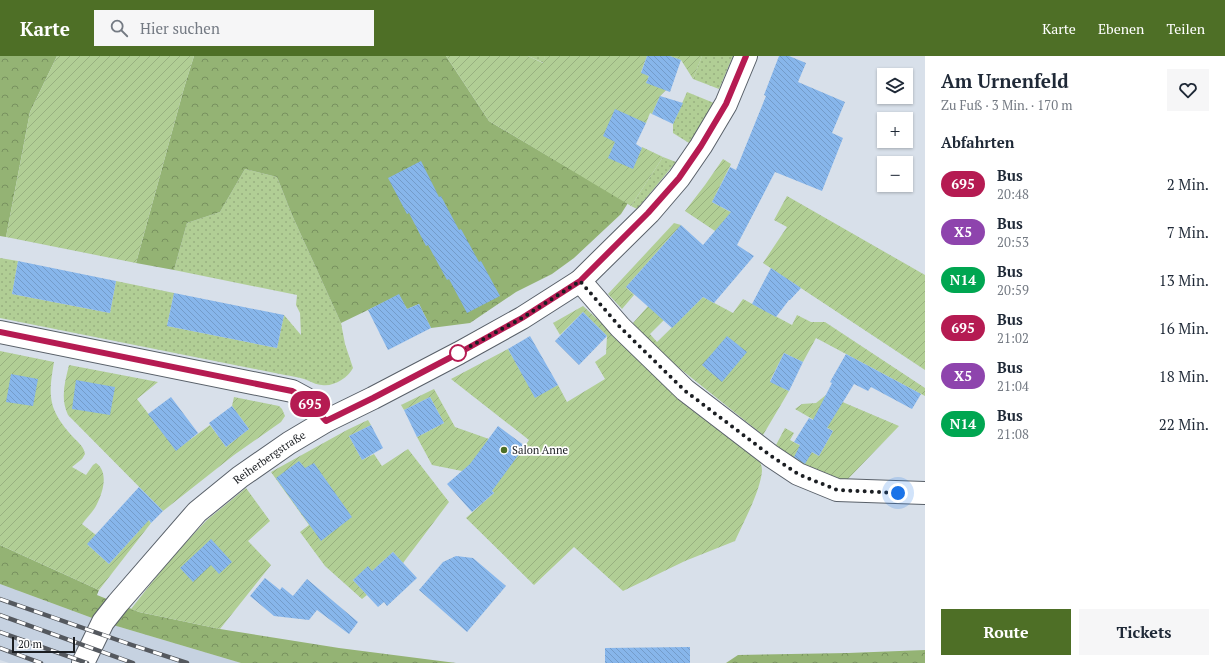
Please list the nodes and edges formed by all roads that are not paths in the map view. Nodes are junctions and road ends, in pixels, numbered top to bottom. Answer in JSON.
{"nodes":[{"id":1,"x":746,"y":56,"type":"edge"},
{"id":2,"x":580,"y":281,"type":"junction"},
{"id":3,"x":0,"y":332,"type":"edge"},
{"id":4,"x":326,"y":421,"type":"junction"},
{"id":5,"x":925,"y":493,"type":"edge"},
{"id":6,"x":83,"y":663,"type":"edge"}],
"edges":[{"from":1,"to":2,"type":"street","name":"Reiherbergstraße"},
{"from":2,"to":4,"type":"street","name":"Reiherbergstraße"},
{"from":2,"to":5,"type":"street"},
{"from":3,"to":4,"type":"street"},
{"from":4,"to":6,"type":"street","name":"Reiherbergstraße"}]}
